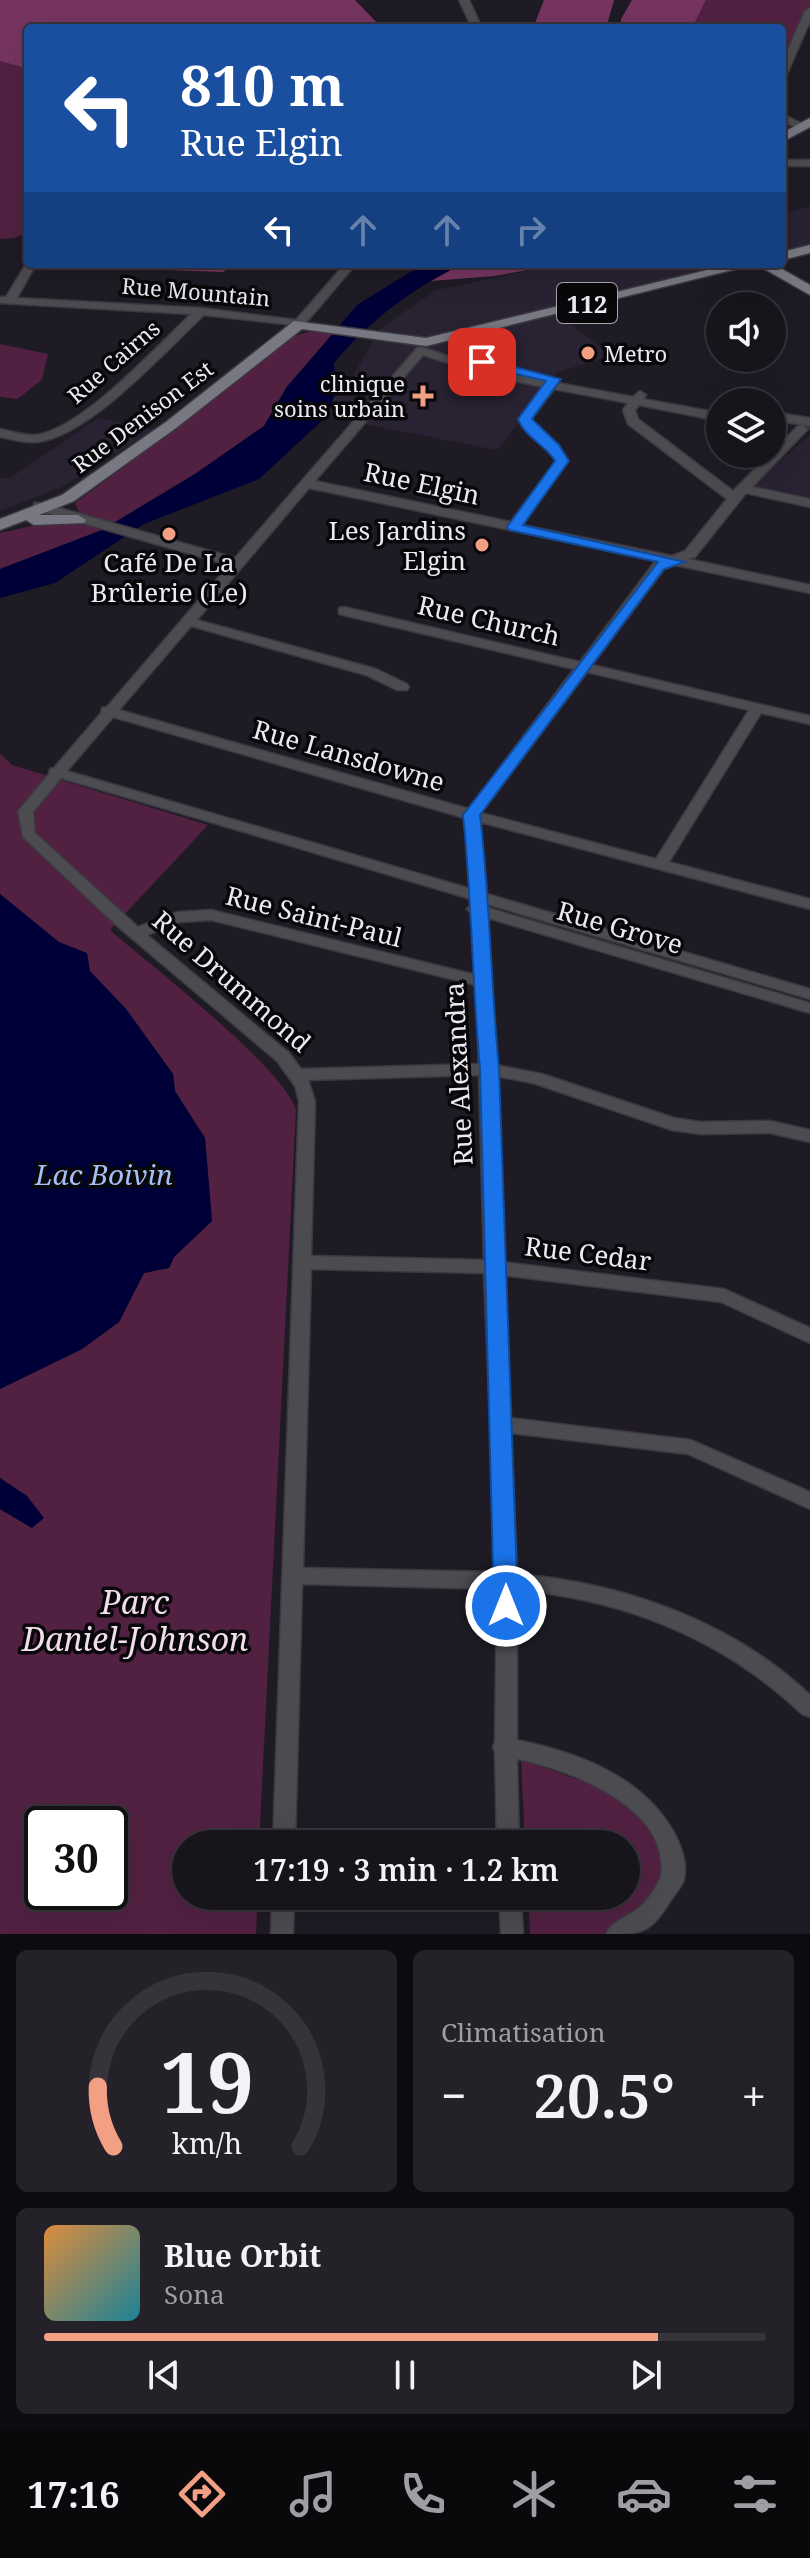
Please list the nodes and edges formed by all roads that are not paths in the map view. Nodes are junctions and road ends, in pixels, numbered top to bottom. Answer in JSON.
{"nodes":[{"id":1,"x":464,"y":0,"type":"edge"},
{"id":2,"x":810,"y":11,"type":"edge"},
{"id":3,"x":475,"y":24,"type":"edge"},
{"id":4,"x":786,"y":65,"type":"edge"},
{"id":5,"x":804,"y":124,"type":"edge"},
{"id":6,"x":786,"y":135,"type":"edge"},
{"id":7,"x":786,"y":163,"type":"edge"},
{"id":8,"x":810,"y":163,"type":"edge"},
{"id":9,"x":810,"y":249,"type":"edge"},
{"id":10,"x":786,"y":255,"type":"edge"},
{"id":11,"x":28,"y":268,"type":"edge"},
{"id":12,"x":348,"y":268,"type":"edge"},
{"id":13,"x":733,"y":268,"type":"edge"},
{"id":14,"x":770,"y":268,"type":"edge"},
{"id":15,"x":810,"y":291,"type":"edge"},
{"id":16,"x":5,"y":300,"type":"edge"},
{"id":17,"x":201,"y":311,"type":"junction"},
{"id":18,"x":299,"y":324,"type":"junction"},
{"id":19,"x":423,"y":346,"type":"junction"},
{"id":20,"x":552,"y":383,"type":"junction"},
{"id":21,"x":637,"y":399,"type":"junction"},
{"id":22,"x":706,"y":406,"type":"edge"},
{"id":23,"x":706,"y":414,"type":"edge"},
{"id":24,"x":786,"y":419,"type":"edge"},
{"id":25,"x":808,"y":424,"type":"edge"},
{"id":26,"x":786,"y":425,"type":"edge"},
{"id":27,"x":0,"y":433,"type":"edge"},
{"id":28,"x":100,"y":475,"type":"junction"},
{"id":29,"x":305,"y":483,"type":"junction"},
{"id":30,"x":739,"y":494,"type":"junction"},
{"id":31,"x":68,"y":498,"type":"junction"},
{"id":32,"x":810,"y":503,"type":"edge"},
{"id":33,"x":41,"y":508,"type":"junction"},
{"id":34,"x":0,"y":518,"type":"edge"},
{"id":35,"x":82,"y":521,"type":"junction"},
{"id":36,"x":0,"y":525,"type":"edge"},
{"id":37,"x":514,"y":527,"type":"junction"},
{"id":38,"x":678,"y":562,"type":"junction"},
{"id":39,"x":237,"y":563,"type":"junction"},
{"id":40,"x":810,"y":589,"type":"edge"},
{"id":41,"x":344,"y":611,"type":"dead end"},
{"id":42,"x":187,"y":621,"type":"junction"},
{"id":43,"x":583,"y":667,"type":"junction"},
{"id":44,"x":402,"y":687,"type":"dead end"},
{"id":45,"x":757,"y":708,"type":"junction"},
{"id":46,"x":107,"y":711,"type":"junction"},
{"id":47,"x":810,"y":720,"type":"edge"},
{"id":48,"x":55,"y":772,"type":"junction"},
{"id":49,"x":472,"y":815,"type":"junction"},
{"id":50,"x":661,"y":863,"type":"junction"},
{"id":51,"x":810,"y":904,"type":"edge"},
{"id":52,"x":481,"y":905,"type":"junction"},
{"id":53,"x":136,"y":934,"type":"junction"},
{"id":54,"x":481,"y":981,"type":"junction"},
{"id":55,"x":810,"y":994,"type":"edge"},
{"id":56,"x":810,"y":1008,"type":"edge"},
{"id":57,"x":489,"y":1069,"type":"junction"},
{"id":58,"x":297,"y":1075,"type":"junction"},
{"id":59,"x":810,"y":1136,"type":"edge"},
{"id":60,"x":303,"y":1262,"type":"junction"},
{"id":61,"x":493,"y":1267,"type":"junction"},
{"id":62,"x":810,"y":1336,"type":"edge"},
{"id":63,"x":501,"y":1424,"type":"junction"},
{"id":64,"x":810,"y":1501,"type":"edge"},
{"id":65,"x":294,"y":1576,"type":"junction"},
{"id":66,"x":507,"y":1578,"type":"junction"},
{"id":67,"x":810,"y":1708,"type":"edge"},
{"id":68,"x":504,"y":1747,"type":"junction"},
{"id":69,"x":285,"y":1830,"type":"edge"},
{"id":70,"x":507,"y":1830,"type":"edge"},
{"id":71,"x":283,"y":1910,"type":"edge"},
{"id":72,"x":511,"y":1910,"type":"edge"},
{"id":73,"x":282,"y":1934,"type":"edge"},
{"id":74,"x":512,"y":1934,"type":"edge"},
{"id":75,"x":617,"y":1934,"type":"edge"}],
"edges":[{"from":1,"to":3,"type":"street"},
{"from":2,"to":4,"type":"street"},
{"from":5,"to":6,"type":"main road"},
{"from":7,"to":8,"type":"street"},
{"from":9,"to":10,"type":"main road"},
{"from":11,"to":16,"type":"street"},
{"from":12,"to":18,"type":"street"},
{"from":13,"to":19,"type":"main road","number":"112"},
{"from":14,"to":15,"type":"main road"},
{"from":16,"to":17,"type":"street","name":"Rue Mountain"},
{"from":17,"to":18,"type":"street","name":"Rue Mountain"},
{"from":17,"to":27,"type":"street","name":"Rue Cairns"},
{"from":18,"to":19,"type":"main road","name":"Rue Mountain"},
{"from":18,"to":28,"type":"main road","name":"Rue Denison Est"},
{"from":19,"to":20,"type":"street"},
{"from":19,"to":29,"type":"street","name":"Rue Drummond"},
{"from":20,"to":21,"type":"street"},
{"from":20,"to":37,"type":"street"},
{"from":21,"to":22,"type":"street"},
{"from":21,"to":23,"type":"street"},
{"from":21,"to":30,"type":"street"},
{"from":24,"to":25,"type":"street"},
{"from":25,"to":26,"type":"street"},
{"from":25,"to":30,"type":"street"},
{"from":28,"to":31,"type":"main road","name":"Rue Denison Est"},
{"from":28,"to":33,"type":"main road"},
{"from":29,"to":37,"type":"street","name":"Rue Elgin"},
{"from":29,"to":39,"type":"street","name":"Rue Drummond"},
{"from":30,"to":32,"type":"street"},
{"from":30,"to":38,"type":"street"},
{"from":31,"to":33,"type":"main road","name":"Rue Denison Est"},
{"from":31,"to":35,"type":"main road"},
{"from":33,"to":34,"type":"main road"},
{"from":33,"to":35,"type":"street"},
{"from":33,"to":36,"type":"main road","name":"Rue Denison Est"},
{"from":35,"to":36,"type":"main road"},
{"from":35,"to":39,"type":"street"},
{"from":37,"to":38,"type":"street","name":"Rue Elgin"},
{"from":38,"to":40,"type":"street","name":"Rue Elgin"},
{"from":38,"to":43,"type":"street"},
{"from":39,"to":42,"type":"street","name":"Rue Drummond"},
{"from":41,"to":43,"type":"street","name":"Rue Church"},
{"from":42,"to":44,"type":"street"},
{"from":42,"to":46,"type":"street","name":"Rue Drummond"},
{"from":43,"to":45,"type":"street","name":"Rue Church"},
{"from":43,"to":49,"type":"street"},
{"from":45,"to":47,"type":"street","name":"Rue Church"},
{"from":45,"to":50,"type":"street"},
{"from":46,"to":48,"type":"street","name":"Rue Drummond"},
{"from":46,"to":49,"type":"street","name":"Rue Lansdowne"},
{"from":48,"to":52,"type":"street","name":"Rue Grove"},
{"from":48,"to":53,"type":"street","name":"Rue Drummond"},
{"from":49,"to":50,"type":"street","name":"Rue Lansdowne"},
{"from":49,"to":52,"type":"street","name":"Rue Alexandra"},
{"from":50,"to":51,"type":"street","name":"Rue Lansdowne"},
{"from":52,"to":54,"type":"street","name":"Rue Alexandra"},
{"from":52,"to":55,"type":"street","name":"Rue Grove"},
{"from":52,"to":56,"type":"street","name":"Rue Grove"},
{"from":53,"to":54,"type":"street","name":"Rue Saint-Paul"},
{"from":53,"to":58,"type":"street","name":"Rue Drummond"},
{"from":54,"to":57,"type":"street","name":"Rue Alexandra"},
{"from":57,"to":58,"type":"street"},
{"from":57,"to":59,"type":"street"},
{"from":57,"to":61,"type":"street","name":"Rue Alexandra"},
{"from":58,"to":60,"type":"street","name":"Rue Drummond"},
{"from":60,"to":61,"type":"street","name":"Rue Cedar"},
{"from":60,"to":65,"type":"street","name":"Rue Drummond"},
{"from":61,"to":62,"type":"street","name":"Rue Cedar"},
{"from":61,"to":63,"type":"street","name":"Rue Alexandra"},
{"from":63,"to":64,"type":"street"},
{"from":63,"to":66,"type":"street","name":"Rue Alexandra"},
{"from":65,"to":66,"type":"street"},
{"from":65,"to":69,"type":"street","name":"Rue Drummond"},
{"from":66,"to":67,"type":"street"},
{"from":66,"to":68,"type":"street","name":"Rue Alexandra"},
{"from":68,"to":70,"type":"street","name":"Rue Alexandra"},
{"from":68,"to":75,"type":"street"},
{"from":71,"to":73,"type":"street"},
{"from":72,"to":74,"type":"street"}]}
